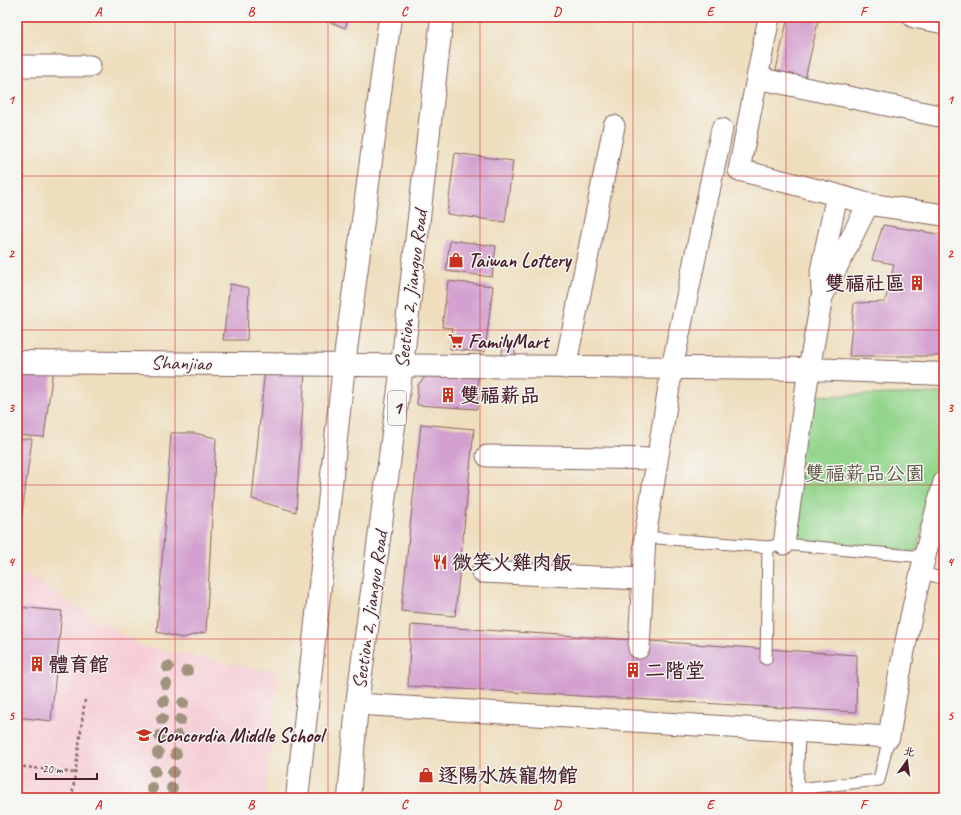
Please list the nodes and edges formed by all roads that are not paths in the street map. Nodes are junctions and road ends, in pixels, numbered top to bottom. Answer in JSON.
{"nodes":[{"id":1,"x":390,"y":17,"type":"edge"},
{"id":2,"x":442,"y":17,"type":"edge"},
{"id":3,"x":768,"y":17,"type":"edge"},
{"id":4,"x":914,"y":17,"type":"edge"},
{"id":5,"x":944,"y":23,"type":"edge"},
{"id":6,"x":17,"y":66,"type":"edge"},
{"id":7,"x":90,"y":66,"type":"dead end"},
{"id":8,"x":757,"y":78,"type":"junction"},
{"id":9,"x":944,"y":117,"type":"edge"},
{"id":10,"x":614,"y":126,"type":"dead end"},
{"id":11,"x":722,"y":129,"type":"dead end"},
{"id":12,"x":837,"y":195,"type":"junction"},
{"id":13,"x":868,"y":204,"type":"junction"},
{"id":14,"x":944,"y":216,"type":"edge"},
{"id":15,"x":822,"y":297,"type":"junction"},
{"id":16,"x":17,"y":362,"type":"edge"},
{"id":17,"x":344,"y":365,"type":"junction"},
{"id":18,"x":402,"y":366,"type":"junction"},
{"id":19,"x":565,"y":368,"type":"junction"},
{"id":20,"x":672,"y":368,"type":"junction"},
{"id":21,"x":809,"y":369,"type":"junction"},
{"id":22,"x":944,"y":374,"type":"edge"},
{"id":23,"x":487,"y":456,"type":"dead end"},
{"id":24,"x":658,"y":459,"type":"junction"},
{"id":25,"x":944,"y":482,"type":"edge"},
{"id":26,"x":645,"y":537,"type":"junction"},
{"id":27,"x":776,"y":545,"type":"junction"},
{"id":28,"x":922,"y":564,"type":"junction"},
{"id":29,"x":482,"y":572,"type":"dead end"},
{"id":30,"x":643,"y":579,"type":"junction"},
{"id":31,"x":944,"y":579,"type":"edge"},
{"id":32,"x":639,"y":648,"type":"dead end"},
{"id":33,"x":766,"y":660,"type":"dead end"},
{"id":34,"x":357,"y":704,"type":"junction"},
{"id":35,"x":799,"y":732,"type":"junction"},
{"id":36,"x":889,"y":737,"type":"junction"},
{"id":37,"x":797,"y":794,"type":"edge"},
{"id":38,"x":297,"y":798,"type":"edge"},
{"id":39,"x":349,"y":798,"type":"edge"}],
"edges":[{"from":1,"to":17,"type":"main road"},
{"from":2,"to":18,"type":"main road","name":"Section 2, Jianguo Road","number":"1"},
{"from":3,"to":8,"type":"street"},
{"from":4,"to":5,"type":"street"},
{"from":6,"to":7,"type":"street"},
{"from":8,"to":9,"type":"street"},
{"from":8,"to":12,"type":"street"},
{"from":10,"to":19,"type":"street"},
{"from":11,"to":20,"type":"street"},
{"from":12,"to":13,"type":"street"},
{"from":12,"to":15,"type":"street"},
{"from":13,"to":14,"type":"street"},
{"from":13,"to":15,"type":"street"},
{"from":15,"to":21,"type":"street"},
{"from":16,"to":17,"type":"main road","name":"Shanjiao"},
{"from":17,"to":18,"type":"main road","name":"Shanjiao"},
{"from":17,"to":38,"type":"main road"},
{"from":18,"to":19,"type":"main road","name":"Shanjiao"},
{"from":18,"to":34,"type":"main road","name":"Section 2, Jianguo Road","number":"1"},
{"from":19,"to":20,"type":"main road","name":"Shanjiao"},
{"from":20,"to":21,"type":"main road","name":"Shanjiao"},
{"from":20,"to":24,"type":"street"},
{"from":21,"to":22,"type":"main road","name":"Shanjiao"},
{"from":21,"to":27,"type":"street"},
{"from":23,"to":24,"type":"street"},
{"from":24,"to":26,"type":"street"},
{"from":25,"to":28,"type":"street"},
{"from":26,"to":27,"type":"lane"},
{"from":26,"to":30,"type":"street"},
{"from":27,"to":28,"type":"lane"},
{"from":27,"to":33,"type":"lane"},
{"from":28,"to":31,"type":"lane"},
{"from":28,"to":36,"type":"street"},
{"from":29,"to":30,"type":"street"},
{"from":30,"to":32,"type":"street"},
{"from":34,"to":35,"type":"street"},
{"from":34,"to":39,"type":"main road","name":"Section 2, Jianguo Road","number":"1"},
{"from":35,"to":36,"type":"street"},
{"from":35,"to":37,"type":"lane"},
{"from":36,"to":37,"type":"lane"}]}
